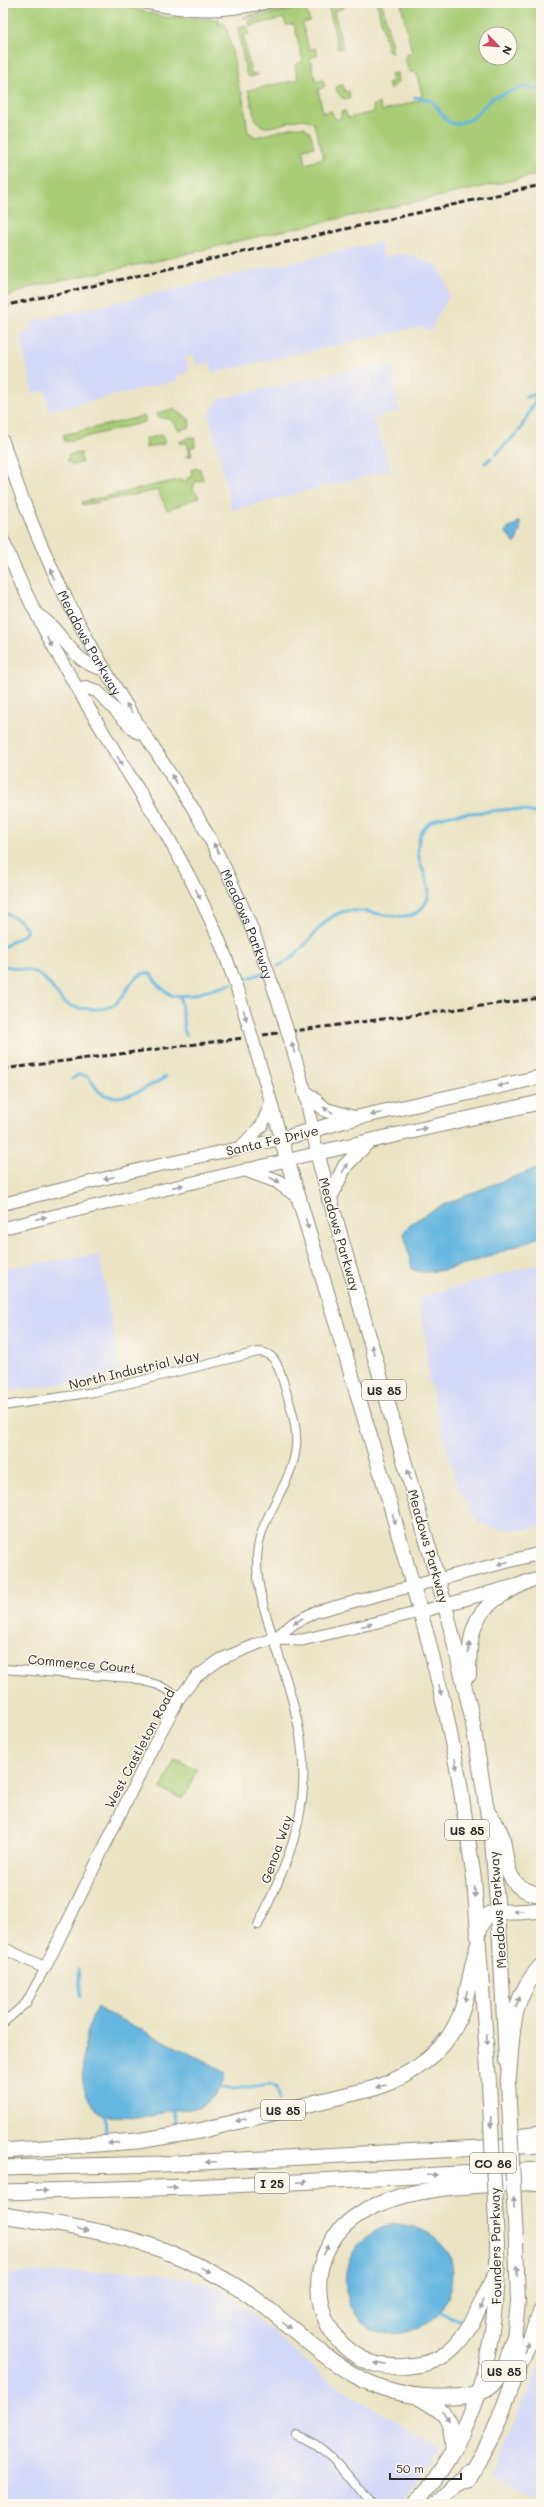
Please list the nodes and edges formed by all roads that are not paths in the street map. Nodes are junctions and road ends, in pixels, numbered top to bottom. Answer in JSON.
{"nodes":[{"id":1,"x":145,"y":3,"type":"edge"},
{"id":2,"x":266,"y":3,"type":"edge"},
{"id":3,"x":3,"y":441,"type":"edge"},
{"id":4,"x":3,"y":540,"type":"edge"},
{"id":5,"x":35,"y":613,"type":"junction"},
{"id":6,"x":105,"y":669,"type":"junction"},
{"id":7,"x":78,"y":690,"type":"junction"},
{"id":8,"x":146,"y":735,"type":"junction"},
{"id":9,"x":541,"y":1077,"type":"edge"},
{"id":10,"x":304,"y":1089,"type":"junction"},
{"id":11,"x":270,"y":1099,"type":"junction"},
{"id":12,"x":541,"y":1102,"type":"edge"},
{"id":13,"x":355,"y":1118,"type":"junction"},
{"id":14,"x":312,"y":1132,"type":"junction"},
{"id":15,"x":281,"y":1139,"type":"junction"},
{"id":16,"x":369,"y":1141,"type":"junction"},
{"id":17,"x":241,"y":1147,"type":"junction"},
{"id":18,"x":318,"y":1153,"type":"junction"},
{"id":19,"x":288,"y":1160,"type":"junction"},
{"id":20,"x":247,"y":1170,"type":"junction"},
{"id":21,"x":299,"y":1196,"type":"junction"},
{"id":22,"x":329,"y":1200,"type":"junction"},
{"id":23,"x":3,"y":1204,"type":"edge"},
{"id":24,"x":3,"y":1228,"type":"edge"},
{"id":25,"x":3,"y":1406,"type":"edge"},
{"id":26,"x":541,"y":1553,"type":"edge"},
{"id":27,"x":541,"y":1578,"type":"edge"},
{"id":28,"x":438,"y":1580,"type":"junction"},
{"id":29,"x":527,"y":1582,"type":"junction"},
{"id":30,"x":413,"y":1586,"type":"junction"},
{"id":31,"x":445,"y":1605,"type":"junction"},
{"id":32,"x":420,"y":1612,"type":"junction"},
{"id":33,"x":274,"y":1639,"type":"junction"},
{"id":34,"x":3,"y":1669,"type":"edge"},
{"id":35,"x":180,"y":1697,"type":"junction"},
{"id":36,"x":469,"y":1701,"type":"junction"},
{"id":37,"x":488,"y":1813,"type":"junction"},
{"id":38,"x":541,"y":1895,"type":"edge"},
{"id":39,"x":541,"y":1910,"type":"edge"},
{"id":40,"x":498,"y":1911,"type":"junction"},
{"id":41,"x":258,"y":1925,"type":"dead end"},
{"id":42,"x":478,"y":1940,"type":"junction"},
{"id":43,"x":3,"y":1948,"type":"edge"},
{"id":44,"x":541,"y":1966,"type":"edge"},
{"id":45,"x":45,"y":1968,"type":"junction"},
{"id":46,"x":3,"y":2023,"type":"edge"},
{"id":47,"x":508,"y":2082,"type":"junction"},
{"id":48,"x":541,"y":2134,"type":"edge"},
{"id":49,"x":541,"y":2145,"type":"edge"},
{"id":50,"x":3,"y":2151,"type":"edge"},
{"id":51,"x":320,"y":2156,"type":"junction"},
{"id":52,"x":3,"y":2168,"type":"edge"},
{"id":53,"x":541,"y":2170,"type":"edge"},
{"id":54,"x":541,"y":2182,"type":"edge"},
{"id":55,"x":3,"y":2192,"type":"edge"},
{"id":56,"x":3,"y":2215,"type":"edge"},
{"id":57,"x":498,"y":2270,"type":"junction"},
{"id":58,"x":541,"y":2311,"type":"edge"},
{"id":59,"x":515,"y":2338,"type":"junction"},
{"id":60,"x":478,"y":2393,"type":"junction"},
{"id":61,"x":417,"y":2396,"type":"junction"},
{"id":62,"x":296,"y":2435,"type":"dead end"},
{"id":63,"x":453,"y":2450,"type":"junction"},
{"id":64,"x":462,"y":2480,"type":"junction"},
{"id":65,"x":370,"y":2504,"type":"edge"},
{"id":66,"x":414,"y":2504,"type":"edge"},
{"id":67,"x":437,"y":2504,"type":"edge"}],
"edges":[{"from":1,"to":2,"type":"street"},
{"from":6,"to":3,"type":"main road","name":"Meadows Parkway","one_way":true},
{"from":4,"to":5,"type":"main road","name":"Meadows Parkway"},
{"from":5,"to":6,"type":"main road"},
{"from":5,"to":7,"type":"main road","name":"Meadows Parkway","one_way":true},
{"from":8,"to":6,"type":"main road","name":"Meadows Parkway","one_way":true},
{"from":7,"to":8,"type":"main road"},
{"from":7,"to":11,"type":"main road","name":"Meadows Parkway","one_way":true,"bridge":true},
{"from":10,"to":8,"type":"main road","name":"Meadows Parkway","one_way":true,"bridge":true},
{"from":9,"to":13,"type":"highway","name":"Santa Fe Drive","one_way":true},
{"from":13,"to":10,"type":"highway","one_way":true},
{"from":10,"to":14,"type":"main road","name":"Meadows Parkway"},
{"from":11,"to":15,"type":"main road","name":"Meadows Parkway"},
{"from":11,"to":17,"type":"main road"},
{"from":16,"to":12,"type":"highway","name":"Santa Fe Drive","one_way":true},
{"from":13,"to":14,"type":"highway","name":"Santa Fe Drive"},
{"from":14,"to":15,"type":"highway","name":"Santa Fe Drive"},
{"from":14,"to":18,"type":"main road","name":"Meadows Parkway"},
{"from":15,"to":17,"type":"main road","name":"Santa Fe Drive"},
{"from":15,"to":19,"type":"highway","name":"Meadows Parkway","number":"US 85"},
{"from":16,"to":18,"type":"highway","name":"Santa Fe Drive"},
{"from":22,"to":16,"type":"highway","one_way":true},
{"from":17,"to":23,"type":"main road","name":"Santa Fe Drive","one_way":true},
{"from":18,"to":19,"type":"main road","name":"Santa Fe Drive"},
{"from":18,"to":22,"type":"highway","name":"Meadows Parkway"},
{"from":19,"to":20,"type":"main road","name":"Santa Fe Drive"},
{"from":19,"to":21,"type":"highway","name":"Meadows Parkway","number":"US 85"},
{"from":20,"to":21,"type":"highway","one_way":true},
{"from":24,"to":20,"type":"main road","name":"Santa Fe Drive","one_way":true},
{"from":21,"to":30,"type":"highway","name":"Meadows Parkway","number":"US 85","one_way":true},
{"from":28,"to":22,"type":"highway","name":"Meadows Parkway","number":"US 85","one_way":true},
{"from":25,"to":33,"type":"street","name":"North Industrial Way"},
{"from":26,"to":28,"type":"main road","one_way":true},
{"from":27,"to":29,"type":"main road"},
{"from":28,"to":30,"type":"main road"},
{"from":28,"to":31,"type":"highway","name":"Meadows Parkway","number":"US 85"},
{"from":29,"to":31,"type":"main road"},
{"from":36,"to":29,"type":"highway","one_way":true},
{"from":30,"to":32,"type":"highway","name":"Meadows Parkway","number":"US 85"},
{"from":30,"to":33,"type":"street","one_way":true},
{"from":31,"to":32,"type":"main road"},
{"from":31,"to":36,"type":"highway","name":"Meadows Parkway","number":"US 85"},
{"from":33,"to":32,"type":"street","one_way":true},
{"from":32,"to":42,"type":"highway","name":"Meadows Parkway","number":"US 85","one_way":true},
{"from":33,"to":35,"type":"street","name":"West Castleton Road"},
{"from":33,"to":41,"type":"street","name":"Genoa Way"},
{"from":34,"to":35,"type":"street","name":"Commerce Court"},
{"from":35,"to":45,"type":"street","name":"West Castleton Road"},
{"from":36,"to":37,"type":"highway","name":"Meadows Parkway","number":"US 85"},
{"from":37,"to":38,"type":"highway"},
{"from":37,"to":40,"type":"highway","name":"Meadows Parkway","number":"US 85"},
{"from":39,"to":40,"type":"highway","one_way":true},
{"from":40,"to":42,"type":"highway"},
{"from":40,"to":47,"type":"highway","name":"Meadows Parkway","number":"US 85"},
{"from":42,"to":50,"type":"highway","number":"US 85","one_way":true},
{"from":42,"to":57,"type":"highway","name":"Founders Parkway","number":"CO 86","one_way":true,"bridge":true},
{"from":43,"to":45,"type":"street"},
{"from":47,"to":44,"type":"highway","one_way":true},
{"from":45,"to":46,"type":"street"},
{"from":59,"to":47,"type":"highway","name":"Founders Parkway","number":"US 85","one_way":true,"bridge":true},
{"from":48,"to":51,"type":"highway"},
{"from":49,"to":51,"type":"highway","number":"I 25"},
{"from":51,"to":52,"type":"highway","number":"I 25","one_way":true},
{"from":55,"to":53,"type":"highway","number":"I 25","one_way":true},
{"from":57,"to":54,"type":"highway","one_way":true},
{"from":56,"to":61,"type":"highway","number":"US 85","one_way":true},
{"from":57,"to":60,"type":"highway","name":"Founders Parkway","number":"CO 86"},
{"from":64,"to":58,"type":"highway","one_way":true},
{"from":59,"to":60,"type":"highway","number":"US 85"},
{"from":59,"to":64,"type":"highway","name":"Founders Parkway"},
{"from":60,"to":61,"type":"highway","number":"US 85"},
{"from":60,"to":63,"type":"highway","name":"Founders Parkway","number":"CO 86"},
{"from":61,"to":63,"type":"highway","one_way":true},
{"from":62,"to":65,"type":"street"},
{"from":63,"to":66,"type":"highway","name":"Founders Parkway","number":"CO 86"},
{"from":64,"to":67,"type":"highway","name":"Founders Parkway"}]}
